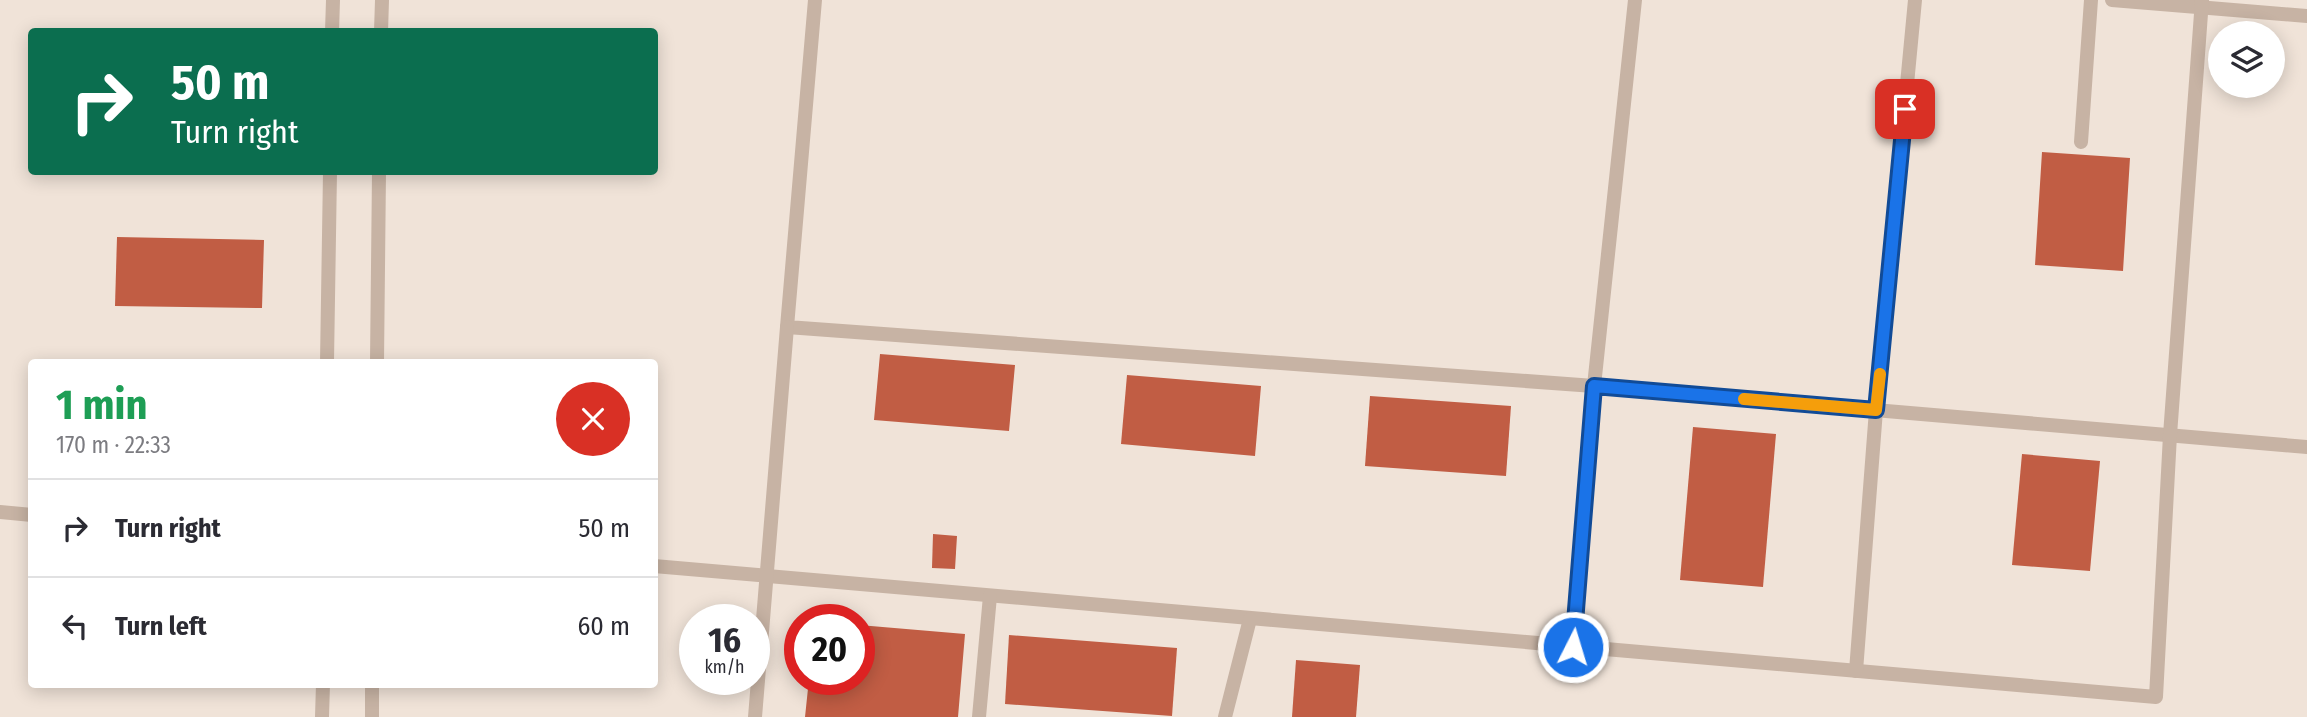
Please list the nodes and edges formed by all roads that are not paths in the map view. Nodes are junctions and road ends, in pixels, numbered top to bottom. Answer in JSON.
{"nodes":[{"id":1,"x":333,"y":0,"type":"edge"},
{"id":2,"x":382,"y":0,"type":"edge"},
{"id":3,"x":815,"y":0,"type":"edge"},
{"id":4,"x":1635,"y":0,"type":"edge"},
{"id":5,"x":1915,"y":0,"type":"edge"},
{"id":6,"x":2091,"y":0,"type":"edge"},
{"id":7,"x":2112,"y":0,"type":"edge"},
{"id":8,"x":2202,"y":4,"type":"edge"},
{"id":9,"x":2307,"y":16,"type":"edge"},
{"id":10,"x":332,"y":28,"type":"edge"},
{"id":11,"x":381,"y":28,"type":"edge"},
{"id":12,"x":2081,"y":142,"type":"dead end"},
{"id":13,"x":330,"y":175,"type":"edge"},
{"id":14,"x":379,"y":175,"type":"edge"},
{"id":15,"x":787,"y":327,"type":"junction"},
{"id":16,"x":327,"y":359,"type":"edge"},
{"id":17,"x":377,"y":359,"type":"edge"},
{"id":18,"x":1594,"y":386,"type":"junction"},
{"id":19,"x":1876,"y":410,"type":"junction"},
{"id":20,"x":2170,"y":435,"type":"junction"},
{"id":21,"x":2305,"y":449,"type":"edge"},
{"id":22,"x":0,"y":512,"type":"edge"},
{"id":23,"x":28,"y":515,"type":"edge"},
{"id":24,"x":658,"y":566,"type":"edge"},
{"id":25,"x":767,"y":576,"type":"junction"},
{"id":26,"x":990,"y":596,"type":"junction"},
{"id":27,"x":1250,"y":619,"type":"junction"},
{"id":28,"x":1573,"y":647,"type":"junction"},
{"id":29,"x":1856,"y":671,"type":"junction"},
{"id":30,"x":323,"y":688,"type":"edge"},
{"id":31,"x":372,"y":688,"type":"edge"},
{"id":32,"x":322,"y":717,"type":"edge"},
{"id":33,"x":372,"y":717,"type":"edge"},
{"id":34,"x":755,"y":717,"type":"edge"},
{"id":35,"x":979,"y":717,"type":"edge"},
{"id":36,"x":1225,"y":717,"type":"edge"}],
"edges":[{"from":1,"to":10,"type":"lane"},
{"from":2,"to":11,"type":"lane"},
{"from":3,"to":15,"type":"lane"},
{"from":4,"to":18,"type":"lane"},
{"from":5,"to":19,"type":"lane"},
{"from":6,"to":12,"type":"lane"},
{"from":7,"to":8,"type":"lane"},
{"from":8,"to":9,"type":"lane"},
{"from":8,"to":20,"type":"lane"},
{"from":13,"to":16,"type":"lane"},
{"from":14,"to":17,"type":"lane"},
{"from":15,"to":18,"type":"lane"},
{"from":15,"to":25,"type":"lane"},
{"from":18,"to":19,"type":"lane"},
{"from":18,"to":28,"type":"lane"},
{"from":19,"to":20,"type":"lane"},
{"from":19,"to":29,"type":"lane"},
{"from":20,"to":21,"type":"lane"},
{"from":20,"to":29,"type":"lane"},
{"from":22,"to":23,"type":"lane"},
{"from":24,"to":25,"type":"lane"},
{"from":25,"to":26,"type":"lane"},
{"from":25,"to":34,"type":"lane"},
{"from":26,"to":27,"type":"lane"},
{"from":26,"to":35,"type":"lane"},
{"from":27,"to":28,"type":"lane"},
{"from":27,"to":36,"type":"lane"},
{"from":28,"to":29,"type":"lane"},
{"from":30,"to":32,"type":"lane"},
{"from":31,"to":33,"type":"lane"}]}
